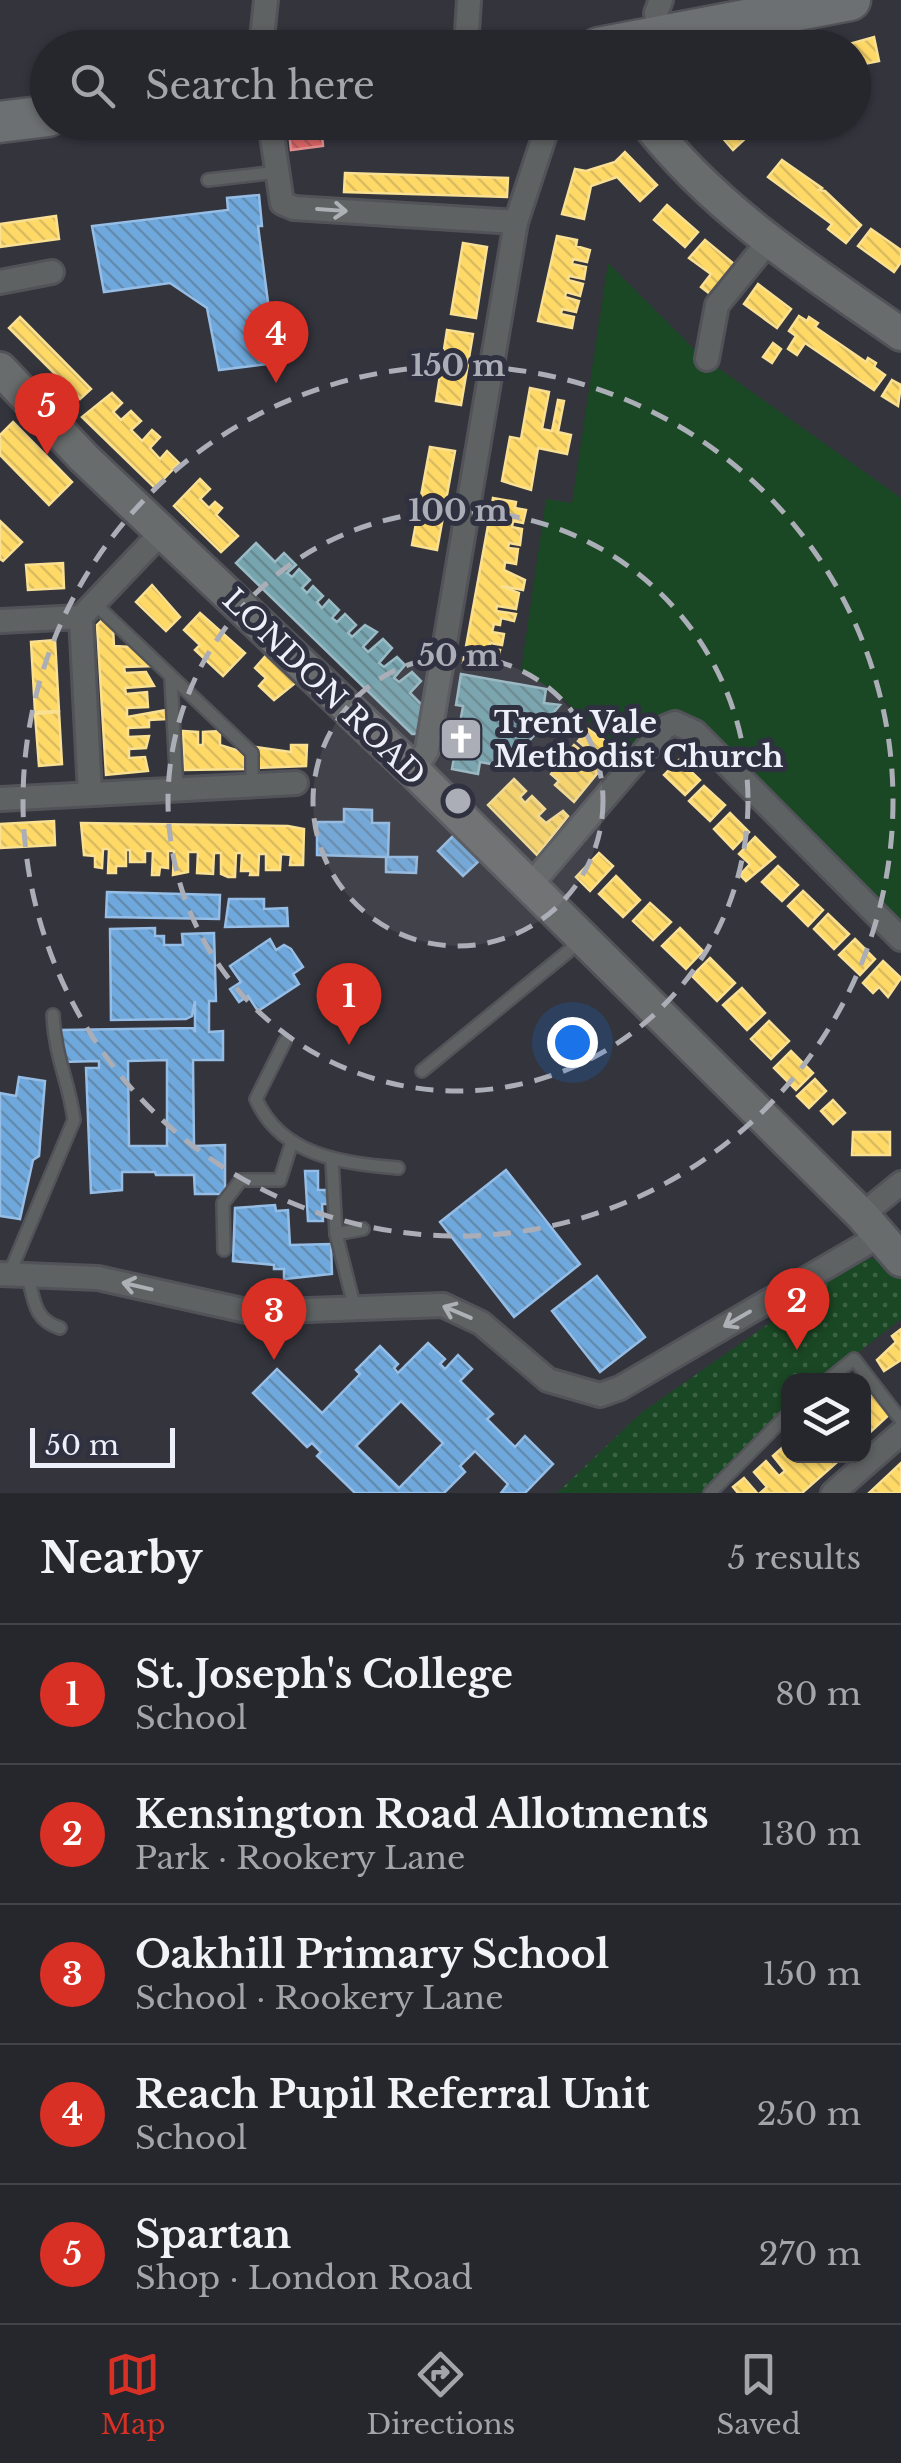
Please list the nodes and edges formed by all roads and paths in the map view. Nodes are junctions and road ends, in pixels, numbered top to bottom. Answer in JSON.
{"nodes":[{"id":1,"x":266,"y":0,"type":"edge"},
{"id":2,"x":469,"y":0,"type":"edge"},
{"id":3,"x":850,"y":0,"type":"edge"},
{"id":4,"x":660,"y":18,"type":"edge"},
{"id":5,"x":264,"y":30,"type":"edge"},
{"id":6,"x":467,"y":30,"type":"edge"},
{"id":7,"x":637,"y":30,"type":"edge"},
{"id":8,"x":30,"y":118,"type":"edge"},
{"id":9,"x":0,"y":122,"type":"edge"},
{"id":10,"x":273,"y":140,"type":"edge"},
{"id":11,"x":543,"y":140,"type":"edge"},
{"id":12,"x":660,"y":140,"type":"edge"},
{"id":13,"x":277,"y":172,"type":"junction"},
{"id":14,"x":208,"y":180,"type":"dead end"},
{"id":15,"x":516,"y":222,"type":"junction"},
{"id":16,"x":768,"y":242,"type":"junction"},
{"id":17,"x":52,"y":272,"type":"dead end"},
{"id":18,"x":0,"y":282,"type":"edge"},
{"id":19,"x":901,"y":334,"type":"edge"},
{"id":20,"x":708,"y":359,"type":"dead end"},
{"id":21,"x":0,"y":368,"type":"edge"},
{"id":22,"x":162,"y":532,"type":"junction"},
{"id":23,"x":87,"y":610,"type":"junction"},
{"id":24,"x":0,"y":620,"type":"edge"},
{"id":25,"x":171,"y":679,"type":"junction"},
{"id":26,"x":414,"y":772,"type":"junction"},
{"id":27,"x":296,"y":783,"type":"dead end"},
{"id":28,"x":252,"y":785,"type":"junction"},
{"id":29,"x":177,"y":789,"type":"junction"},
{"id":30,"x":90,"y":794,"type":"junction"},
{"id":31,"x":0,"y":799,"type":"edge"},
{"id":32,"x":528,"y":888,"type":"junction"},
{"id":33,"x":901,"y":939,"type":"edge"},
{"id":34,"x":581,"y":940,"type":"junction"},
{"id":35,"x":54,"y":1015,"type":"dead end"},
{"id":36,"x":285,"y":1041,"type":"dead end"},
{"id":37,"x":422,"y":1071,"type":"dead end"},
{"id":38,"x":292,"y":1142,"type":"junction"},
{"id":39,"x":332,"y":1160,"type":"junction"},
{"id":40,"x":398,"y":1168,"type":"dead end"},
{"id":41,"x":901,"y":1183,"type":"edge"},
{"id":42,"x":362,"y":1229,"type":"dead end"},
{"id":43,"x":336,"y":1234,"type":"junction"},
{"id":44,"x":882,"y":1237,"type":"edge"},
{"id":45,"x":224,"y":1250,"type":"dead end"},
{"id":46,"x":12,"y":1276,"type":"edge"},
{"id":47,"x":355,"y":1310,"type":"junction"},
{"id":48,"x":60,"y":1328,"type":"dead end"},
{"id":49,"x":837,"y":1373,"type":"edge"},
{"id":50,"x":865,"y":1373,"type":"edge"},
{"id":51,"x":871,"y":1381,"type":"edge"},
{"id":52,"x":901,"y":1420,"type":"edge"},
{"id":53,"x":781,"y":1421,"type":"edge"},
{"id":54,"x":901,"y":1433,"type":"edge"},
{"id":55,"x":840,"y":1490,"type":"edge"},
{"id":56,"x":710,"y":1493,"type":"edge"}],
"edges":[{"from":1,"to":5,"type":"street"},
{"from":2,"to":6,"type":"street"},
{"from":3,"to":4,"type":"highway"},
{"from":4,"to":7,"type":"highway"},
{"from":8,"to":9,"type":"highway"},
{"from":10,"to":13,"type":"street"},
{"from":11,"to":15,"type":"street"},
{"from":12,"to":16,"type":"main road"},
{"from":13,"to":14,"type":"lane"},
{"from":13,"to":15,"type":"street","one_way":true},
{"from":15,"to":26,"type":"street"},
{"from":16,"to":19,"type":"main road"},
{"from":16,"to":20,"type":"street"},
{"from":17,"to":18,"type":"street"},
{"from":21,"to":22,"type":"main road","name":"LONDON ROAD"},
{"from":22,"to":23,"type":"street"},
{"from":22,"to":26,"type":"main road","name":"LONDON ROAD"},
{"from":23,"to":24,"type":"street"},
{"from":23,"to":25,"type":"lane"},
{"from":23,"to":30,"type":"street"},
{"from":25,"to":28,"type":"lane"},
{"from":25,"to":29,"type":"lane"},
{"from":26,"to":32,"type":"main road","name":"LONDON ROAD"},
{"from":27,"to":28,"type":"street"},
{"from":28,"to":29,"type":"street"},
{"from":29,"to":30,"type":"street"},
{"from":30,"to":31,"type":"street"},
{"from":32,"to":33,"type":"street"},
{"from":32,"to":34,"type":"main road","name":"LONDON ROAD"},
{"from":34,"to":37,"type":"lane"},
{"from":34,"to":44,"type":"main road","name":"LONDON ROAD"},
{"from":35,"to":46,"type":"lane"},
{"from":36,"to":38,"type":"lane"},
{"from":38,"to":39,"type":"lane"},
{"from":38,"to":45,"type":"lane"},
{"from":39,"to":40,"type":"lane"},
{"from":39,"to":43,"type":"lane"},
{"from":41,"to":44,"type":"street"},
{"from":42,"to":43,"type":"lane"},
{"from":43,"to":47,"type":"lane"},
{"from":44,"to":47,"type":"street","one_way":true},
{"from":47,"to":46,"type":"street","one_way":true},
{"from":46,"to":48,"type":"lane"},
{"from":49,"to":50,"type":"lane"},
{"from":51,"to":52,"type":"lane"},
{"from":53,"to":56,"type":"lane"},
{"from":54,"to":55,"type":"street"}]}
